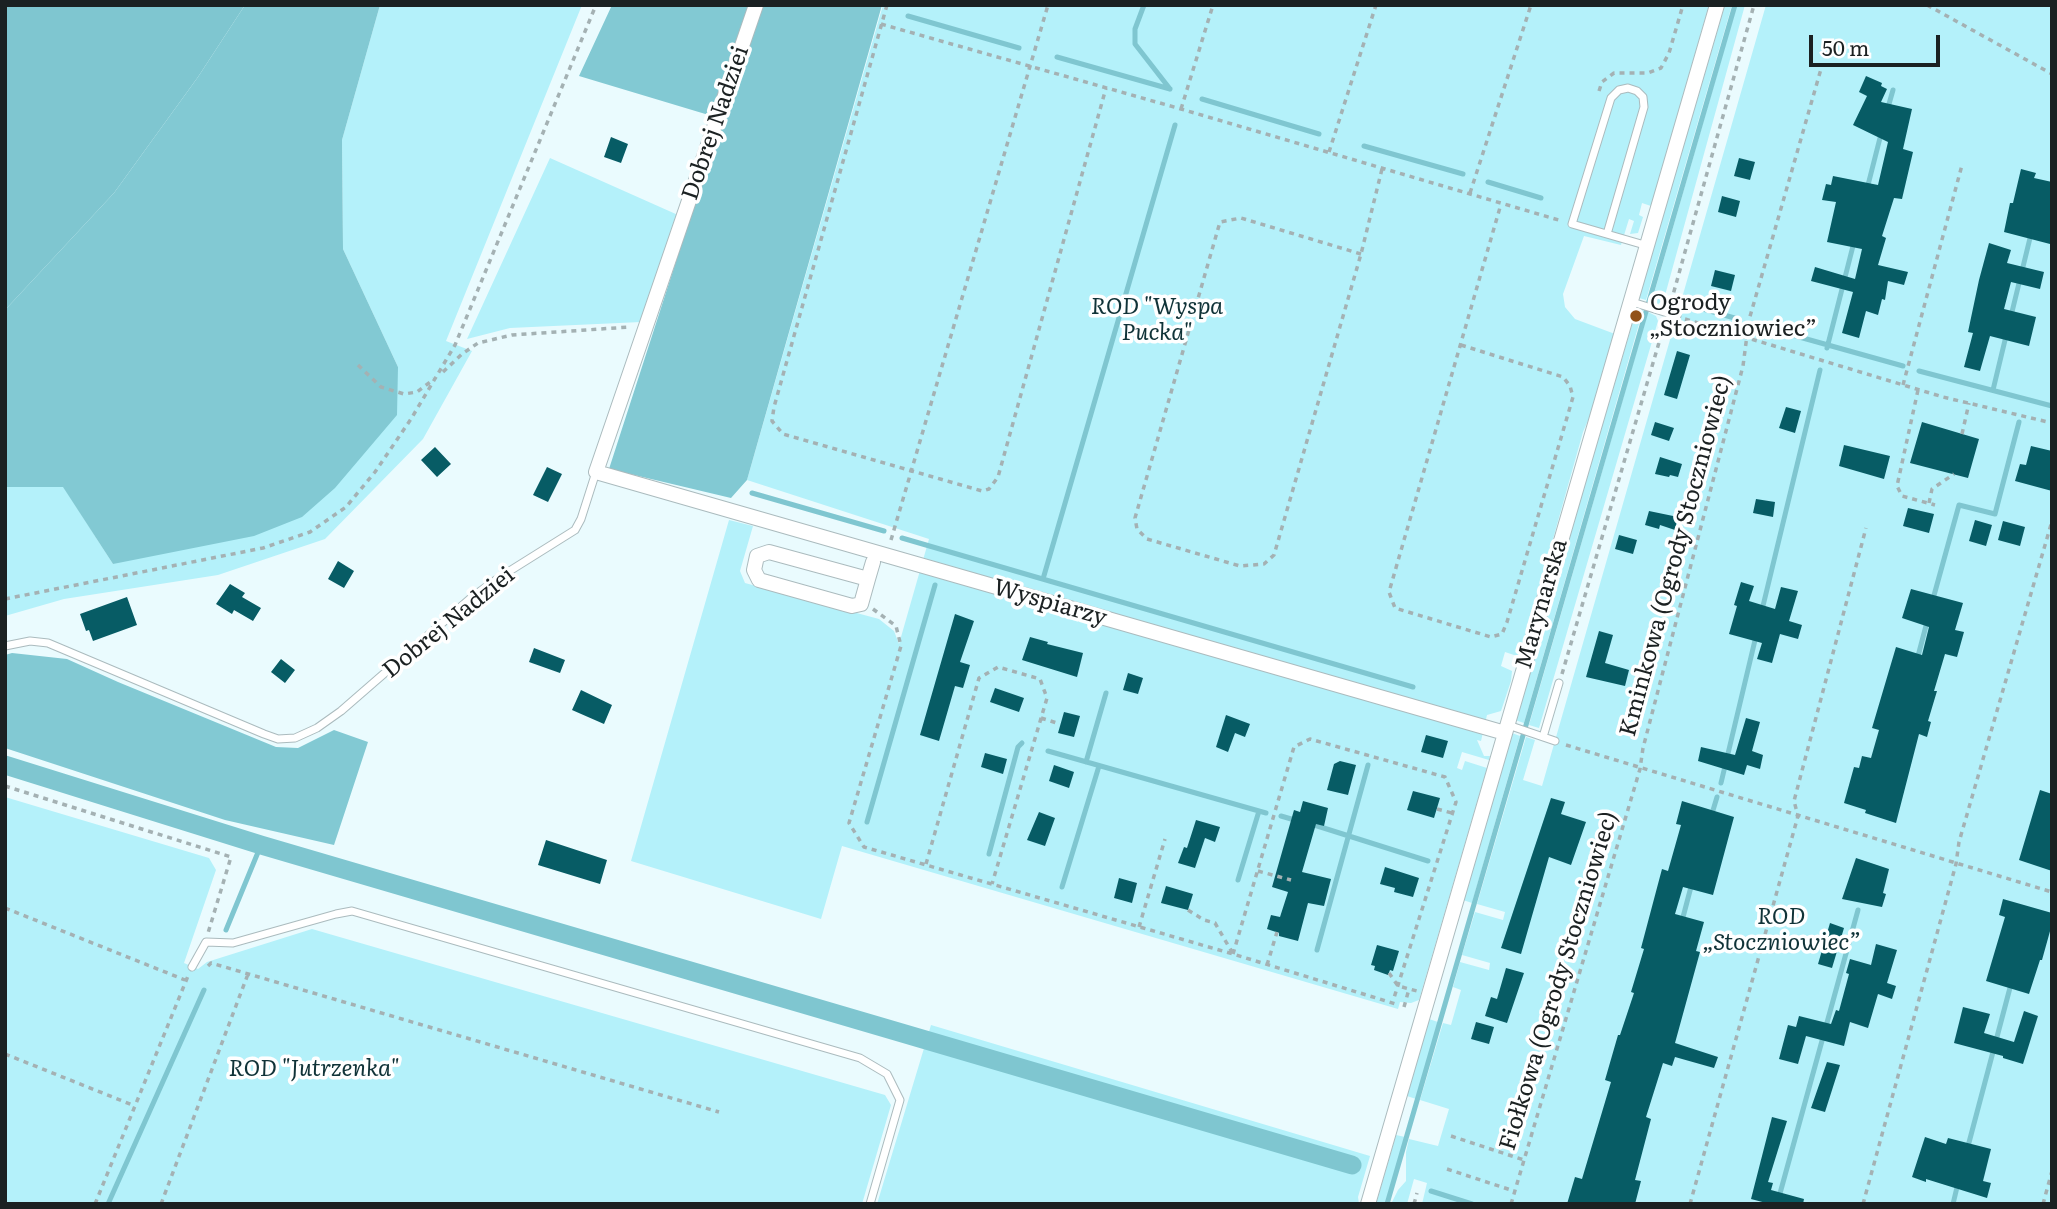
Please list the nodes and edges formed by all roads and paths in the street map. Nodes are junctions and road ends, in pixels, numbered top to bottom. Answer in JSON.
{"nodes":[{"id":1,"x":596,"y":5,"type":"edge"},
{"id":2,"x":756,"y":5,"type":"edge"},
{"id":3,"x":887,"y":5,"type":"edge"},
{"id":4,"x":1048,"y":5,"type":"edge"},
{"id":5,"x":1213,"y":5,"type":"edge"},
{"id":6,"x":1376,"y":5,"type":"edge"},
{"id":7,"x":1531,"y":5,"type":"edge"},
{"id":8,"x":1717,"y":5,"type":"edge"},
{"id":9,"x":1754,"y":5,"type":"edge"},
{"id":10,"x":1927,"y":5,"type":"edge"},
{"id":11,"x":881,"y":24,"type":"junction"},
{"id":12,"x":1030,"y":67,"type":"junction"},
{"id":13,"x":1821,"y":69,"type":"dead end"},
{"id":14,"x":2052,"y":74,"type":"edge"},
{"id":15,"x":1106,"y":88,"type":"junction"},
{"id":16,"x":1181,"y":109,"type":"junction"},
{"id":17,"x":1329,"y":152,"type":"junction"},
{"id":18,"x":1962,"y":165,"type":"dead end"},
{"id":19,"x":1382,"y":169,"type":"junction"},
{"id":20,"x":1470,"y":194,"type":"junction"},
{"id":21,"x":1501,"y":204,"type":"junction"},
{"id":22,"x":1572,"y":224,"type":"junction"},
{"id":23,"x":1607,"y":234,"type":"junction"},
{"id":24,"x":1648,"y":246,"type":"junction"},
{"id":25,"x":1361,"y":254,"type":"junction"},
{"id":26,"x":1636,"y":303,"type":"junction"},
{"id":27,"x":1668,"y":314,"type":"junction"},
{"id":28,"x":1677,"y":316,"type":"joint"},
{"id":29,"x":646,"y":326,"type":"junction"},
{"id":30,"x":1747,"y":339,"type":"junction"},
{"id":31,"x":1461,"y":345,"type":"junction"},
{"id":32,"x":358,"y":365,"type":"dead end"},
{"id":33,"x":439,"y":376,"type":"junction"},
{"id":34,"x":1903,"y":385,"type":"junction"},
{"id":35,"x":1918,"y":390,"type":"junction"},
{"id":36,"x":1969,"y":403,"type":"junction"},
{"id":37,"x":2052,"y":423,"type":"edge"},
{"id":38,"x":1962,"y":434,"type":"dead end"},
{"id":39,"x":910,"y":470,"type":"junction"},
{"id":40,"x":596,"y":472,"type":"junction"},
{"id":41,"x":1954,"y":474,"type":"dead end"},
{"id":42,"x":1929,"y":503,"type":"junction"},
{"id":43,"x":1935,"y":505,"type":"dead end"},
{"id":44,"x":2052,"y":521,"type":"edge"},
{"id":45,"x":1866,"y":528,"type":"dead end"},
{"id":46,"x":880,"y":559,"type":"junction"},
{"id":47,"x":868,"y":579,"type":"junction"},
{"id":48,"x":5,"y":598,"type":"edge"},
{"id":49,"x":864,"y":604,"type":"junction"},
{"id":50,"x":5,"y":646,"type":"edge"},
{"id":51,"x":1559,"y":683,"type":"joint"},
{"id":52,"x":1041,"y":718,"type":"junction"},
{"id":53,"x":1060,"y":724,"type":"dead end"},
{"id":54,"x":1508,"y":728,"type":"junction"},
{"id":55,"x":1541,"y":736,"type":"junction"},
{"id":56,"x":1555,"y":741,"type":"joint"},
{"id":57,"x":1640,"y":769,"type":"junction"},
{"id":58,"x":5,"y":786,"type":"edge"},
{"id":59,"x":1437,"y":809,"type":"dead end"},
{"id":60,"x":1452,"y":813,"type":"junction"},
{"id":61,"x":1798,"y":816,"type":"junction"},
{"id":62,"x":1166,"y":839,"type":"dead end"},
{"id":63,"x":926,"y":864,"type":"junction"},
{"id":64,"x":1956,"y":864,"type":"junction"},
{"id":65,"x":1258,"y":871,"type":"junction"},
{"id":66,"x":1291,"y":880,"type":"dead end"},
{"id":67,"x":992,"y":884,"type":"junction"},
{"id":68,"x":2052,"y":892,"type":"edge"},
{"id":69,"x":5,"y":908,"type":"edge"},
{"id":70,"x":1188,"y":910,"type":"dead end"},
{"id":71,"x":1139,"y":927,"type":"junction"},
{"id":72,"x":1277,"y":932,"type":"dead end"},
{"id":73,"x":206,"y":942,"type":"junction"},
{"id":74,"x":1233,"y":954,"type":"junction"},
{"id":75,"x":1267,"y":965,"type":"junction"},
{"id":76,"x":191,"y":969,"type":"junction"},
{"id":77,"x":1389,"y":972,"type":"dead end"},
{"id":78,"x":248,"y":974,"type":"junction"},
{"id":79,"x":186,"y":980,"type":"junction"},
{"id":80,"x":1398,"y":986,"type":"junction"},
{"id":81,"x":1393,"y":1001,"type":"junction"},
{"id":82,"x":5,"y":1054,"type":"edge"},
{"id":83,"x":135,"y":1106,"type":"junction"},
{"id":84,"x":719,"y":1112,"type":"dead end"},
{"id":85,"x":1451,"y":1136,"type":"dead end"},
{"id":86,"x":1524,"y":1160,"type":"junction"},
{"id":87,"x":1447,"y":1169,"type":"dead end"},
{"id":88,"x":2052,"y":1171,"type":"edge"},
{"id":89,"x":1514,"y":1191,"type":"junction"},
{"id":90,"x":1417,"y":1193,"type":"dead end"},
{"id":91,"x":95,"y":1204,"type":"edge"},
{"id":92,"x":161,"y":1204,"type":"edge"},
{"id":93,"x":870,"y":1204,"type":"edge"},
{"id":94,"x":1368,"y":1204,"type":"edge"},
{"id":95,"x":1414,"y":1204,"type":"edge"},
{"id":96,"x":1511,"y":1204,"type":"edge"},
{"id":97,"x":1690,"y":1204,"type":"edge"},
{"id":98,"x":1863,"y":1204,"type":"edge"},
{"id":99,"x":2043,"y":1204,"type":"edge"}],
"edges":[{"from":1,"to":33,"type":"path"},
{"from":2,"to":29,"type":"street","name":"Dobrej Nadziei"},
{"from":3,"to":11,"type":"path"},
{"from":4,"to":12,"type":"path"},
{"from":5,"to":16,"type":"path"},
{"from":6,"to":17,"type":"path"},
{"from":7,"to":20,"type":"path"},
{"from":8,"to":24,"type":"street","name":"Marynarska"},
{"from":9,"to":27,"type":"path"},
{"from":10,"to":14,"type":"path"},
{"from":11,"to":12,"type":"path"},
{"from":11,"to":39,"type":"path"},
{"from":12,"to":15,"type":"path"},
{"from":12,"to":39,"type":"path"},
{"from":13,"to":30,"type":"path","name":"Kminkowa (Ogrody Stoczniowiec)"},
{"from":15,"to":16,"type":"path"},
{"from":15,"to":39,"type":"path"},
{"from":16,"to":17,"type":"path"},
{"from":17,"to":19,"type":"path"},
{"from":18,"to":34,"type":"path"},
{"from":19,"to":20,"type":"path"},
{"from":19,"to":25,"type":"path"},
{"from":20,"to":21,"type":"path"},
{"from":21,"to":22,"type":"path"},
{"from":21,"to":31,"type":"path"},
{"from":22,"to":23,"type":"lane"},
{"from":22,"to":23,"type":"lane"},
{"from":23,"to":24,"type":"lane"},
{"from":24,"to":26,"type":"street","name":"Marynarska"},
{"from":25,"to":25,"type":"path"},
{"from":26,"to":27,"type":"lane"},
{"from":26,"to":54,"type":"street","name":"Marynarska"},
{"from":27,"to":28,"type":"lane"},
{"from":27,"to":51,"type":"path"},
{"from":28,"to":30,"type":"path"},
{"from":29,"to":33,"type":"path"},
{"from":29,"to":40,"type":"street","name":"Dobrej Nadziei"},
{"from":30,"to":34,"type":"path"},
{"from":30,"to":57,"type":"path","name":"Kminkowa (Ogrody Stoczniowiec)"},
{"from":31,"to":31,"type":"path"},
{"from":32,"to":33,"type":"path"},
{"from":33,"to":48,"type":"path"},
{"from":34,"to":35,"type":"path"},
{"from":35,"to":36,"type":"path"},
{"from":35,"to":42,"type":"path"},
{"from":36,"to":37,"type":"path"},
{"from":36,"to":38,"type":"path"},
{"from":39,"to":46,"type":"path"},
{"from":40,"to":46,"type":"street","name":"Wyspiarzy"},
{"from":40,"to":50,"type":"lane","name":"Dobrej Nadziei"},
{"from":41,"to":42,"type":"path"},
{"from":42,"to":43,"type":"path"},
{"from":44,"to":64,"type":"path"},
{"from":45,"to":61,"type":"path"},
{"from":46,"to":47,"type":"street"},
{"from":46,"to":54,"type":"street","name":"Wyspiarzy"},
{"from":47,"to":49,"type":"street"},
{"from":47,"to":49,"type":"street"},
{"from":49,"to":63,"type":"path"},
{"from":51,"to":55,"type":"lane"},
{"from":52,"to":53,"type":"path"},
{"from":52,"to":63,"type":"path"},
{"from":52,"to":67,"type":"path"},
{"from":54,"to":55,"type":"lane"},
{"from":54,"to":94,"type":"street","name":"Marynarska"},
{"from":55,"to":56,"type":"lane"},
{"from":56,"to":57,"type":"path"},
{"from":57,"to":61,"type":"path"},
{"from":57,"to":86,"type":"path","name":"Fiołkowa (Ogrody Stoczniowiec)"},
{"from":58,"to":73,"type":"path"},
{"from":59,"to":60,"type":"path"},
{"from":60,"to":65,"type":"path"},
{"from":60,"to":80,"type":"path"},
{"from":61,"to":64,"type":"path"},
{"from":61,"to":97,"type":"path"},
{"from":62,"to":71,"type":"path"},
{"from":63,"to":67,"type":"path"},
{"from":64,"to":68,"type":"path"},
{"from":64,"to":98,"type":"path"},
{"from":65,"to":66,"type":"path"},
{"from":65,"to":74,"type":"path"},
{"from":67,"to":71,"type":"path"},
{"from":69,"to":79,"type":"path"},
{"from":70,"to":74,"type":"path"},
{"from":71,"to":74,"type":"path"},
{"from":72,"to":75,"type":"path"},
{"from":73,"to":76,"type":"lane"},
{"from":73,"to":93,"type":"lane"},
{"from":74,"to":75,"type":"path"},
{"from":75,"to":81,"type":"path"},
{"from":76,"to":78,"type":"path"},
{"from":76,"to":79,"type":"path"},
{"from":77,"to":80,"type":"path"},
{"from":78,"to":84,"type":"path"},
{"from":78,"to":92,"type":"path"},
{"from":79,"to":83,"type":"path"},
{"from":80,"to":81,"type":"path"},
{"from":80,"to":81,"type":"path"},
{"from":82,"to":83,"type":"path"},
{"from":83,"to":91,"type":"path"},
{"from":85,"to":86,"type":"path"},
{"from":86,"to":89,"type":"path","name":"Fiołkowa (Ogrody Stoczniowiec)"},
{"from":87,"to":89,"type":"path"},
{"from":88,"to":99,"type":"path"},
{"from":89,"to":96,"type":"path","name":"Fiołkowa (Ogrody Stoczniowiec)"},
{"from":90,"to":95,"type":"path"}]}
